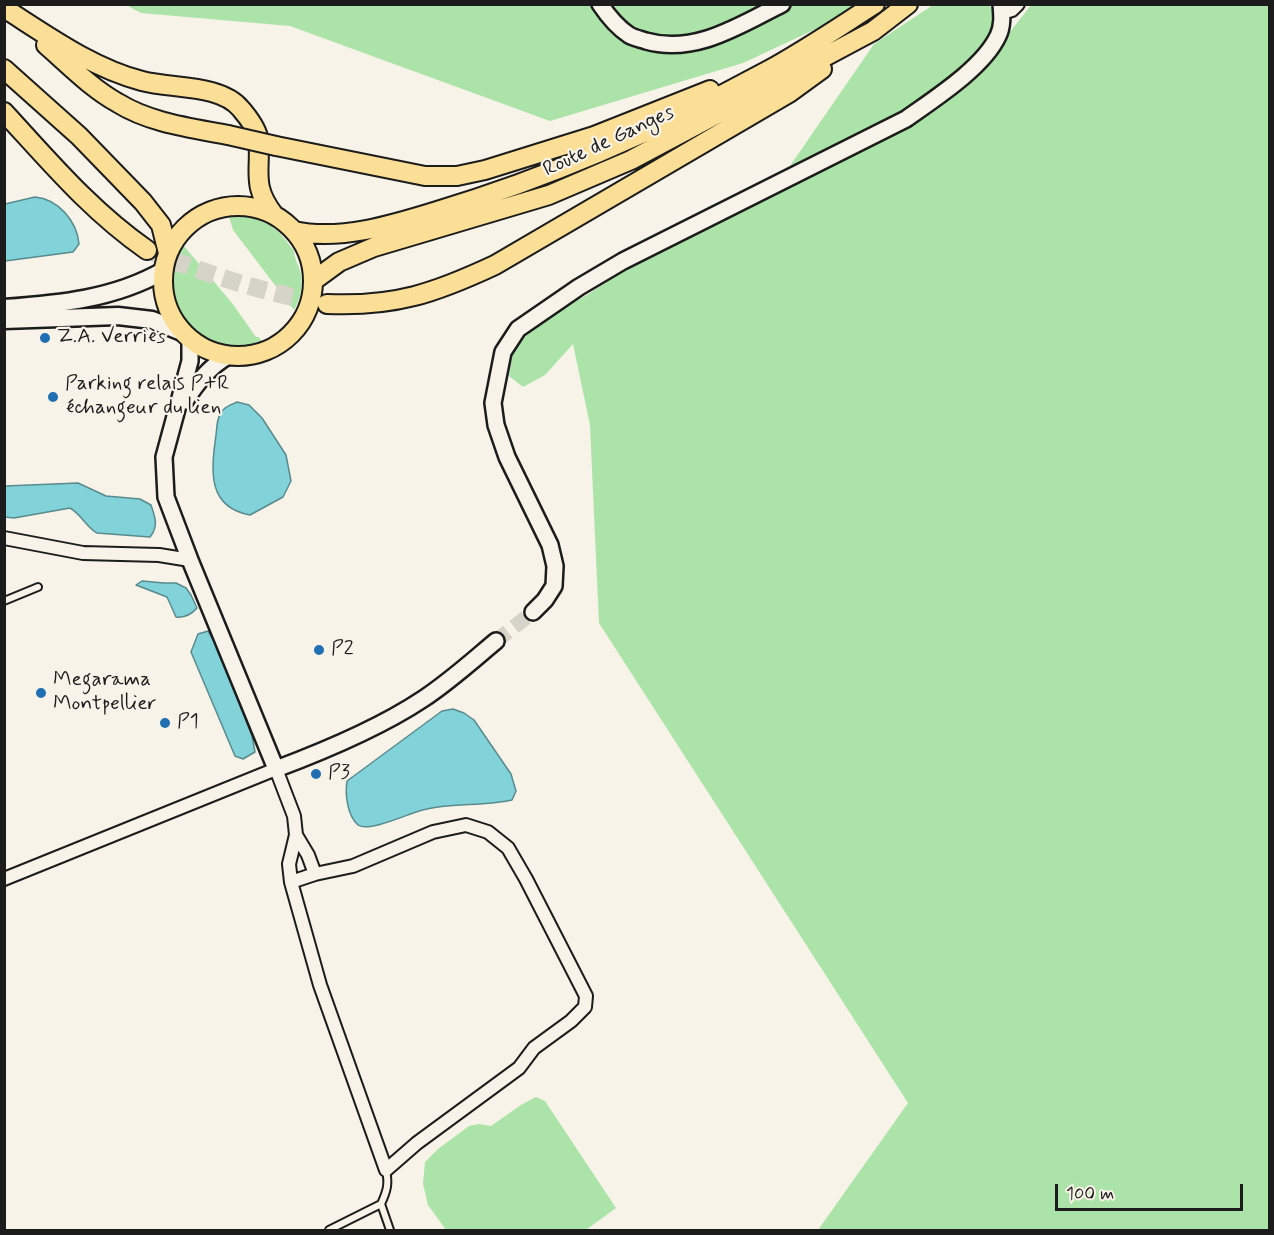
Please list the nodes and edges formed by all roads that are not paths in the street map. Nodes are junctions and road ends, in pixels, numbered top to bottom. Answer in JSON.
{"nodes":[{"id":1,"x":600,"y":4,"type":"edge"},
{"id":2,"x":782,"y":4,"type":"edge"},
{"id":3,"x":875,"y":4,"type":"edge"},
{"id":4,"x":908,"y":4,"type":"edge"},
{"id":5,"x":1018,"y":4,"type":"edge"},
{"id":6,"x":4,"y":9,"type":"edge"},
{"id":7,"x":1001,"y":9,"type":"edge"},
{"id":8,"x":873,"y":31,"type":"junction"},
{"id":9,"x":4,"y":69,"type":"edge"},
{"id":10,"x":768,"y":71,"type":"junction"},
{"id":11,"x":4,"y":112,"type":"edge"},
{"id":12,"x":274,"y":215,"type":"junction"},
{"id":13,"x":294,"y":231,"type":"junction"},
{"id":14,"x":147,"y":250,"type":"tunnel mouth"},
{"id":15,"x":168,"y":253,"type":"junction"},
{"id":16,"x":163,"y":271,"type":"junction"},
{"id":17,"x":312,"y":281,"type":"junction"},
{"id":18,"x":327,"y":304,"type":"tunnel mouth"},
{"id":19,"x":4,"y":308,"type":"edge"},
{"id":20,"x":4,"y":320,"type":"edge"},
{"id":21,"x":186,"y":336,"type":"junction"},
{"id":22,"x":228,"y":356,"type":"junction"},
{"id":23,"x":178,"y":411,"type":"junction"},
{"id":24,"x":4,"y":538,"type":"edge"},
{"id":25,"x":190,"y":560,"type":"junction"},
{"id":26,"x":38,"y":587,"type":"dead end"},
{"id":27,"x":4,"y":601,"type":"edge"},
{"id":28,"x":533,"y":612,"type":"tunnel mouth"},
{"id":29,"x":496,"y":641,"type":"tunnel mouth"},
{"id":30,"x":276,"y":769,"type":"junction"},
{"id":31,"x":296,"y":835,"type":"junction"},
{"id":32,"x":315,"y":874,"type":"junction"},
{"id":33,"x":4,"y":879,"type":"edge"},
{"id":34,"x":291,"y":882,"type":"junction"},
{"id":35,"x":386,"y":1170,"type":"junction"},
{"id":36,"x":381,"y":1204,"type":"junction"},
{"id":37,"x":329,"y":1230,"type":"edge"},
{"id":38,"x":390,"y":1230,"type":"edge"}],
"edges":[{"from":1,"to":2,"type":"street"},
{"from":3,"to":10,"type":"main road","name":"Route de Ganges"},
{"from":4,"to":8,"type":"main road","name":"Route de Ganges"},
{"from":5,"to":7,"type":"street"},
{"from":6,"to":10,"type":"main road","bridge":true},
{"from":6,"to":12,"type":"main road"},
{"from":7,"to":28,"type":"street"},
{"from":8,"to":17,"type":"main road","name":"Route de Ganges"},
{"from":8,"to":18,"type":"main road"},
{"from":9,"to":15,"type":"main road"},
{"from":10,"to":13,"type":"main road","name":"Route de Ganges"},
{"from":11,"to":14,"type":"main road"},
{"from":12,"to":13,"type":"main road"},
{"from":12,"to":15,"type":"main road"},
{"from":13,"to":17,"type":"main road"},
{"from":15,"to":16,"type":"main road"},
{"from":16,"to":19,"type":"main road"},
{"from":16,"to":21,"type":"main road"},
{"from":17,"to":22,"type":"main road"},
{"from":20,"to":21,"type":"main road"},
{"from":21,"to":22,"type":"main road"},
{"from":21,"to":23,"type":"street"},
{"from":22,"to":23,"type":"street"},
{"from":23,"to":25,"type":"street"},
{"from":24,"to":25,"type":"street"},
{"from":25,"to":30,"type":"street"},
{"from":26,"to":27,"type":"lane"},
{"from":29,"to":30,"type":"street"},
{"from":30,"to":31,"type":"street"},
{"from":30,"to":33,"type":"street"},
{"from":31,"to":32,"type":"street"},
{"from":31,"to":34,"type":"street"},
{"from":32,"to":34,"type":"street"},
{"from":32,"to":35,"type":"street"},
{"from":34,"to":35,"type":"street"},
{"from":35,"to":36,"type":"lane"},
{"from":36,"to":37,"type":"lane"},
{"from":36,"to":38,"type":"lane"}]}
